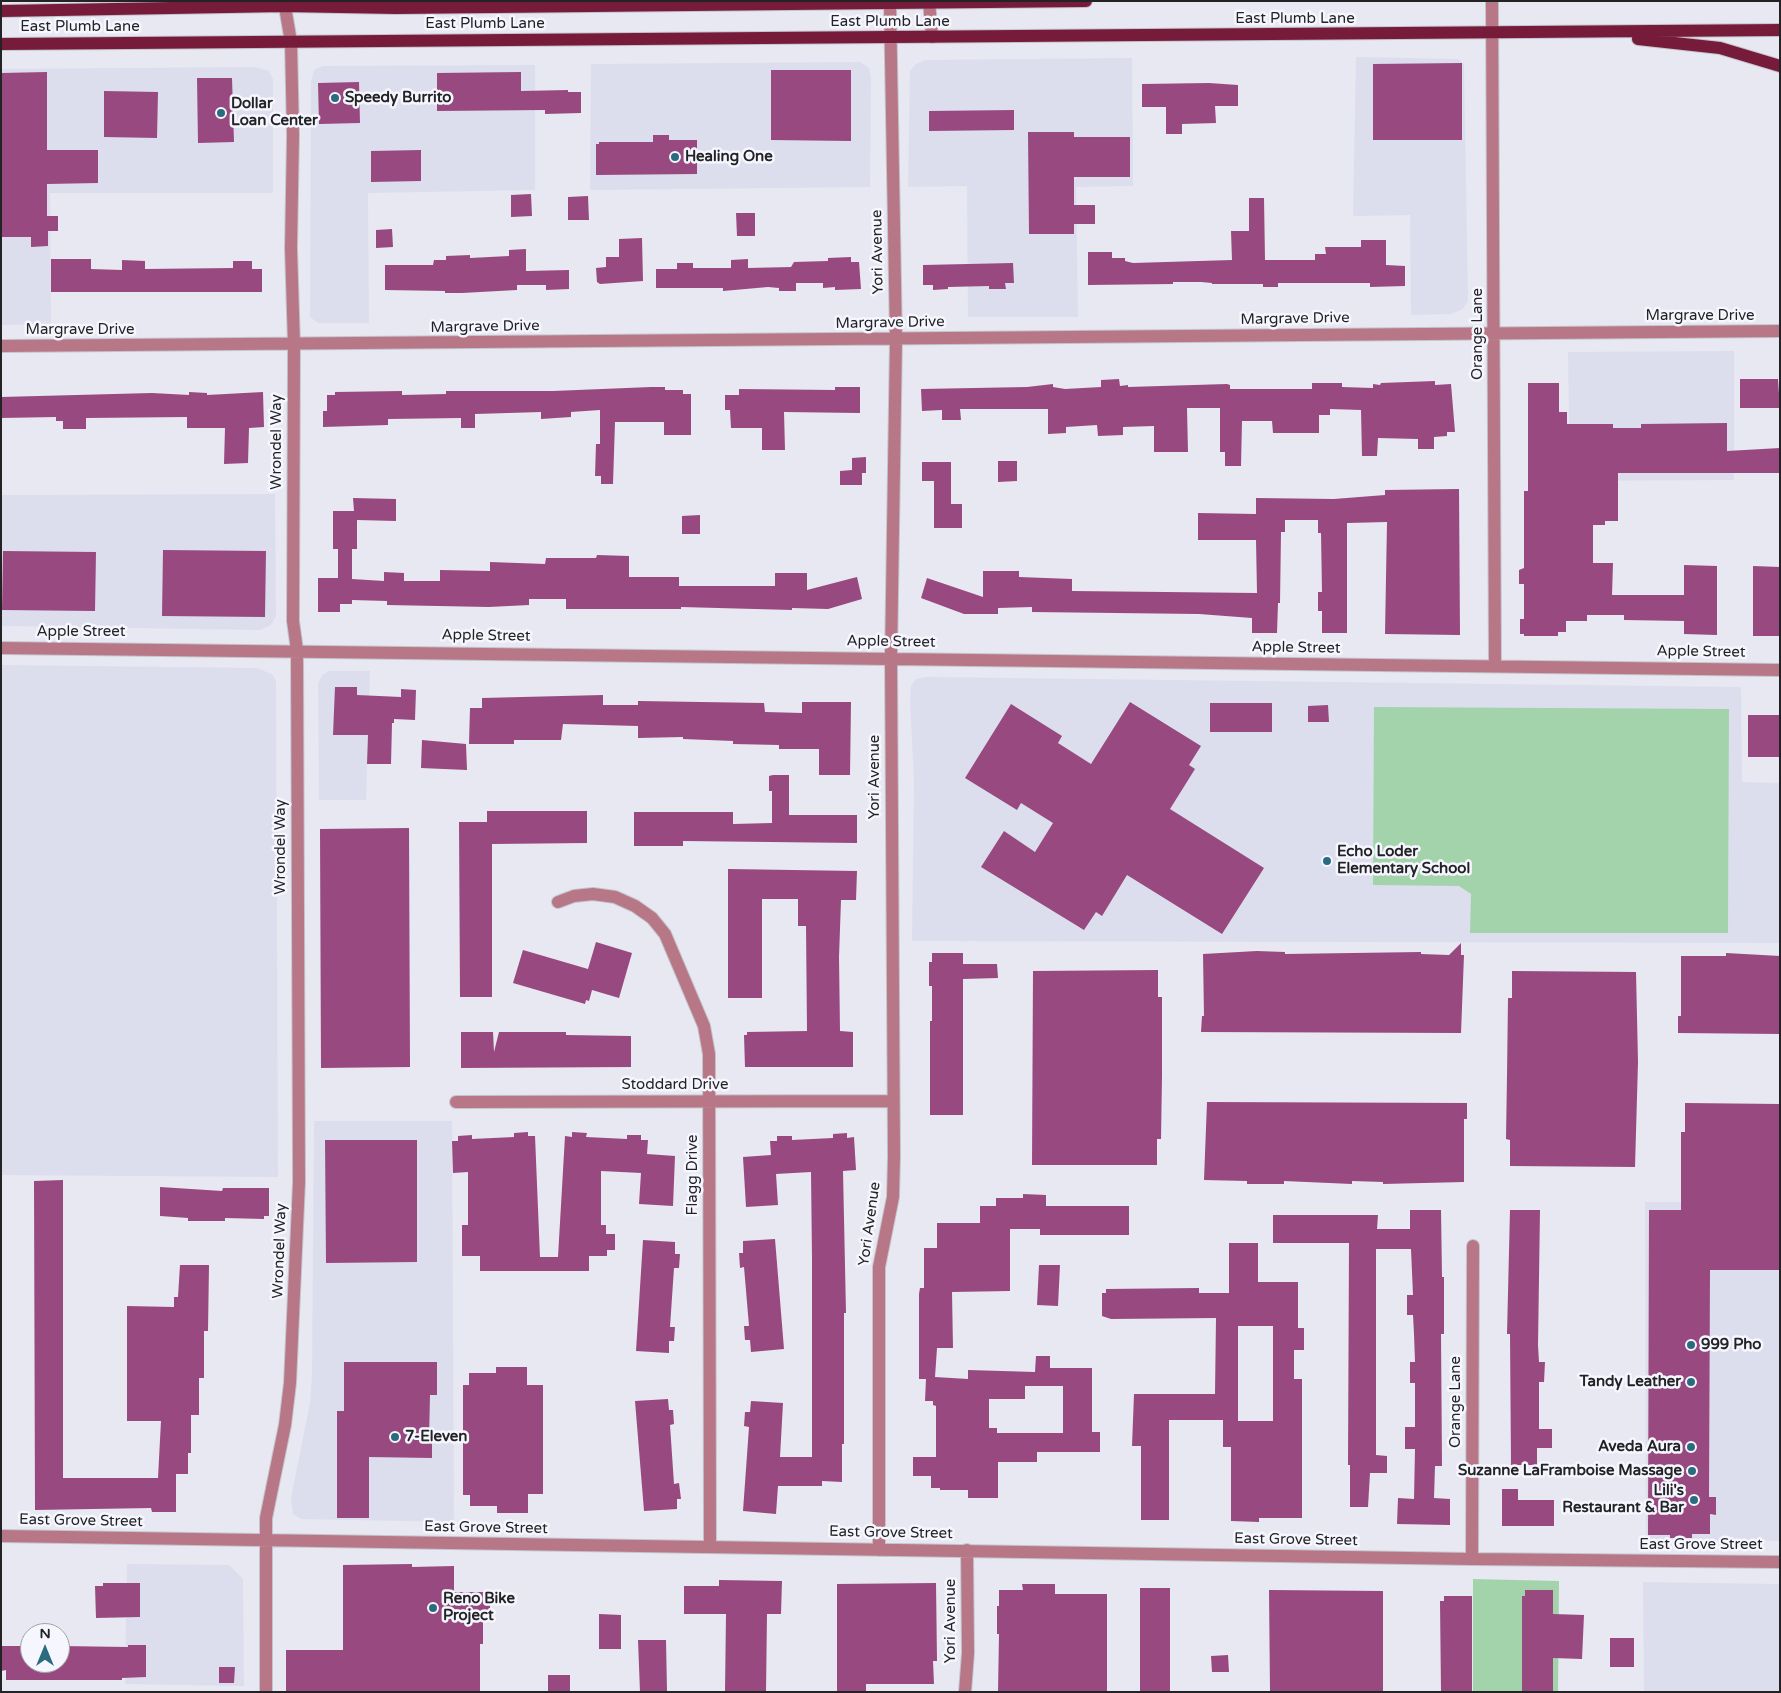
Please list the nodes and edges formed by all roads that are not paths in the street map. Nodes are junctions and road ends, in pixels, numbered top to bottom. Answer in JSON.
{"nodes":[{"id":1,"x":1086,"y":1,"type":"edge"},
{"id":2,"x":1492,"y":1,"type":"edge"},
{"id":3,"x":929,"y":2,"type":"edge"},
{"id":4,"x":890,"y":3,"type":"junction"},
{"id":5,"x":284,"y":4,"type":"edge"},
{"id":6,"x":1,"y":11,"type":"edge"},
{"id":7,"x":1780,"y":30,"type":"edge"},
{"id":8,"x":1581,"y":33,"type":"junction"},
{"id":9,"x":1492,"y":34,"type":"junction"},
{"id":10,"x":932,"y":37,"type":"junction"},
{"id":11,"x":891,"y":38,"type":"junction"},
{"id":12,"x":291,"y":42,"type":"junction"},
{"id":13,"x":1,"y":44,"type":"edge"},
{"id":14,"x":1780,"y":66,"type":"edge"},
{"id":15,"x":1780,"y":331,"type":"edge"},
{"id":16,"x":1494,"y":334,"type":"junction"},
{"id":17,"x":896,"y":339,"type":"junction"},
{"id":18,"x":294,"y":345,"type":"junction"},
{"id":19,"x":1,"y":346,"type":"edge"},
{"id":20,"x":1,"y":648,"type":"edge"},
{"id":21,"x":297,"y":650,"type":"junction"},
{"id":22,"x":891,"y":658,"type":"junction"},
{"id":23,"x":1495,"y":666,"type":"junction"},
{"id":24,"x":1780,"y":670,"type":"edge"},
{"id":25,"x":558,"y":902,"type":"dead end"},
{"id":26,"x":709,"y":1101,"type":"junction"},
{"id":27,"x":894,"y":1101,"type":"junction"},
{"id":28,"x":456,"y":1102,"type":"dead end"},
{"id":29,"x":1474,"y":1246,"type":"dead end"},
{"id":30,"x":1,"y":1536,"type":"edge"},
{"id":31,"x":266,"y":1540,"type":"junction"},
{"id":32,"x":710,"y":1547,"type":"junction"},
{"id":33,"x":879,"y":1550,"type":"junction"},
{"id":34,"x":967,"y":1550,"type":"junction"},
{"id":35,"x":1472,"y":1559,"type":"junction"},
{"id":36,"x":1780,"y":1562,"type":"edge"},
{"id":37,"x":266,"y":1692,"type":"edge"},
{"id":38,"x":965,"y":1692,"type":"edge"}],
"edges":[{"from":1,"to":3,"type":"main road","name":"East Plumb Lane"},
{"from":2,"to":9,"type":"street","name":"Orange Lane"},
{"from":3,"to":4,"type":"main road","name":"East Plumb Lane"},
{"from":3,"to":10,"type":"street"},
{"from":4,"to":5,"type":"main road","name":"East Plumb Lane"},
{"from":4,"to":11,"type":"street","name":"Yori Avenue"},
{"from":5,"to":6,"type":"main road","name":"East Plumb Lane"},
{"from":5,"to":12,"type":"street","name":"Wrondel Way"},
{"from":7,"to":8,"type":"main road","name":"East Plumb Lane"},
{"from":8,"to":9,"type":"main road","name":"East Plumb Lane"},
{"from":8,"to":14,"type":"main road"},
{"from":9,"to":10,"type":"main road","name":"East Plumb Lane"},
{"from":9,"to":16,"type":"street","name":"Orange Lane"},
{"from":10,"to":11,"type":"main road","name":"East Plumb Lane"},
{"from":11,"to":12,"type":"main road","name":"East Plumb Lane"},
{"from":11,"to":17,"type":"street","name":"Yori Avenue"},
{"from":12,"to":13,"type":"main road","name":"East Plumb Lane"},
{"from":12,"to":18,"type":"street","name":"Wrondel Way"},
{"from":15,"to":16,"type":"street","name":"Margrave Drive"},
{"from":16,"to":17,"type":"street","name":"Margrave Drive"},
{"from":16,"to":23,"type":"street","name":"Orange Lane"},
{"from":17,"to":18,"type":"street","name":"Margrave Drive"},
{"from":17,"to":22,"type":"street","name":"Yori Avenue"},
{"from":18,"to":19,"type":"street","name":"Margrave Drive"},
{"from":18,"to":21,"type":"street","name":"Wrondel Way"},
{"from":20,"to":21,"type":"street","name":"Apple Street"},
{"from":21,"to":22,"type":"street","name":"Apple Street"},
{"from":21,"to":31,"type":"street","name":"Wrondel Way"},
{"from":22,"to":23,"type":"street","name":"Apple Street"},
{"from":22,"to":27,"type":"street","name":"Yori Avenue"},
{"from":23,"to":24,"type":"street","name":"Apple Street"},
{"from":25,"to":26,"type":"street","name":"Flagg Drive"},
{"from":26,"to":27,"type":"street","name":"Stoddard Drive"},
{"from":26,"to":28,"type":"street","name":"Stoddard Drive"},
{"from":26,"to":32,"type":"street","name":"Flagg Drive"},
{"from":27,"to":33,"type":"street","name":"Yori Avenue"},
{"from":29,"to":35,"type":"street","name":"Orange Lane"},
{"from":30,"to":31,"type":"street","name":"East Grove Street"},
{"from":31,"to":32,"type":"street","name":"East Grove Street"},
{"from":31,"to":37,"type":"street","name":"Wrondel Way"},
{"from":32,"to":33,"type":"street","name":"East Grove Street"},
{"from":33,"to":34,"type":"street","name":"East Grove Street"},
{"from":34,"to":35,"type":"street","name":"East Grove Street"},
{"from":34,"to":38,"type":"street","name":"Yori Avenue"},
{"from":35,"to":36,"type":"street","name":"East Grove Street"}]}
